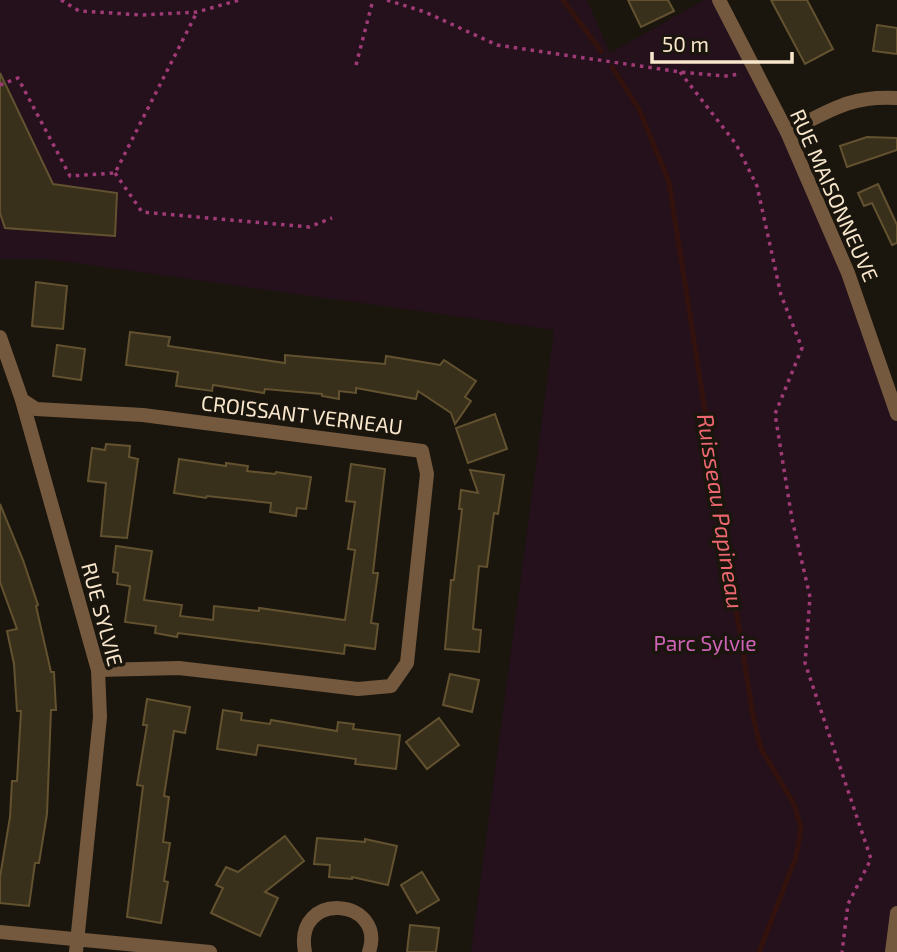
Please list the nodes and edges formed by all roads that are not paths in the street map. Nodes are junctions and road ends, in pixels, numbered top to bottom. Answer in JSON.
{"nodes":[{"id":1,"x":719,"y":0,"type":"edge"},
{"id":2,"x":897,"y":98,"type":"edge"},
{"id":3,"x":787,"y":132,"type":"junction"},
{"id":4,"x":0,"y":337,"type":"edge"},
{"id":5,"x":22,"y":400,"type":"junction"},
{"id":6,"x":897,"y":414,"type":"edge"},
{"id":7,"x":98,"y":670,"type":"junction"},
{"id":8,"x":897,"y":913,"type":"edge"},
{"id":9,"x":0,"y":932,"type":"edge"},
{"id":10,"x":77,"y":946,"type":"edge"},
{"id":11,"x":210,"y":952,"type":"edge"},
{"id":12,"x":305,"y":952,"type":"edge"},
{"id":13,"x":369,"y":952,"type":"edge"},
{"id":14,"x":892,"y":952,"type":"edge"}],
"edges":[{"from":1,"to":3,"type":"street","name":"RUE MAISONNEUVE"},
{"from":2,"to":3,"type":"street"},
{"from":3,"to":6,"type":"street","name":"RUE MAISONNEUVE"},
{"from":4,"to":5,"type":"street","name":"RUE SYLVIE"},
{"from":5,"to":7,"type":"street","name":"RUE SYLVIE"},
{"from":5,"to":7,"type":"street","name":"CROISSANT VERNEAU"},
{"from":7,"to":10,"type":"street","name":"RUE SYLVIE"},
{"from":8,"to":14,"type":"street"},
{"from":9,"to":10,"type":"street"},
{"from":10,"to":11,"type":"street"},
{"from":12,"to":13,"type":"street"}]}
